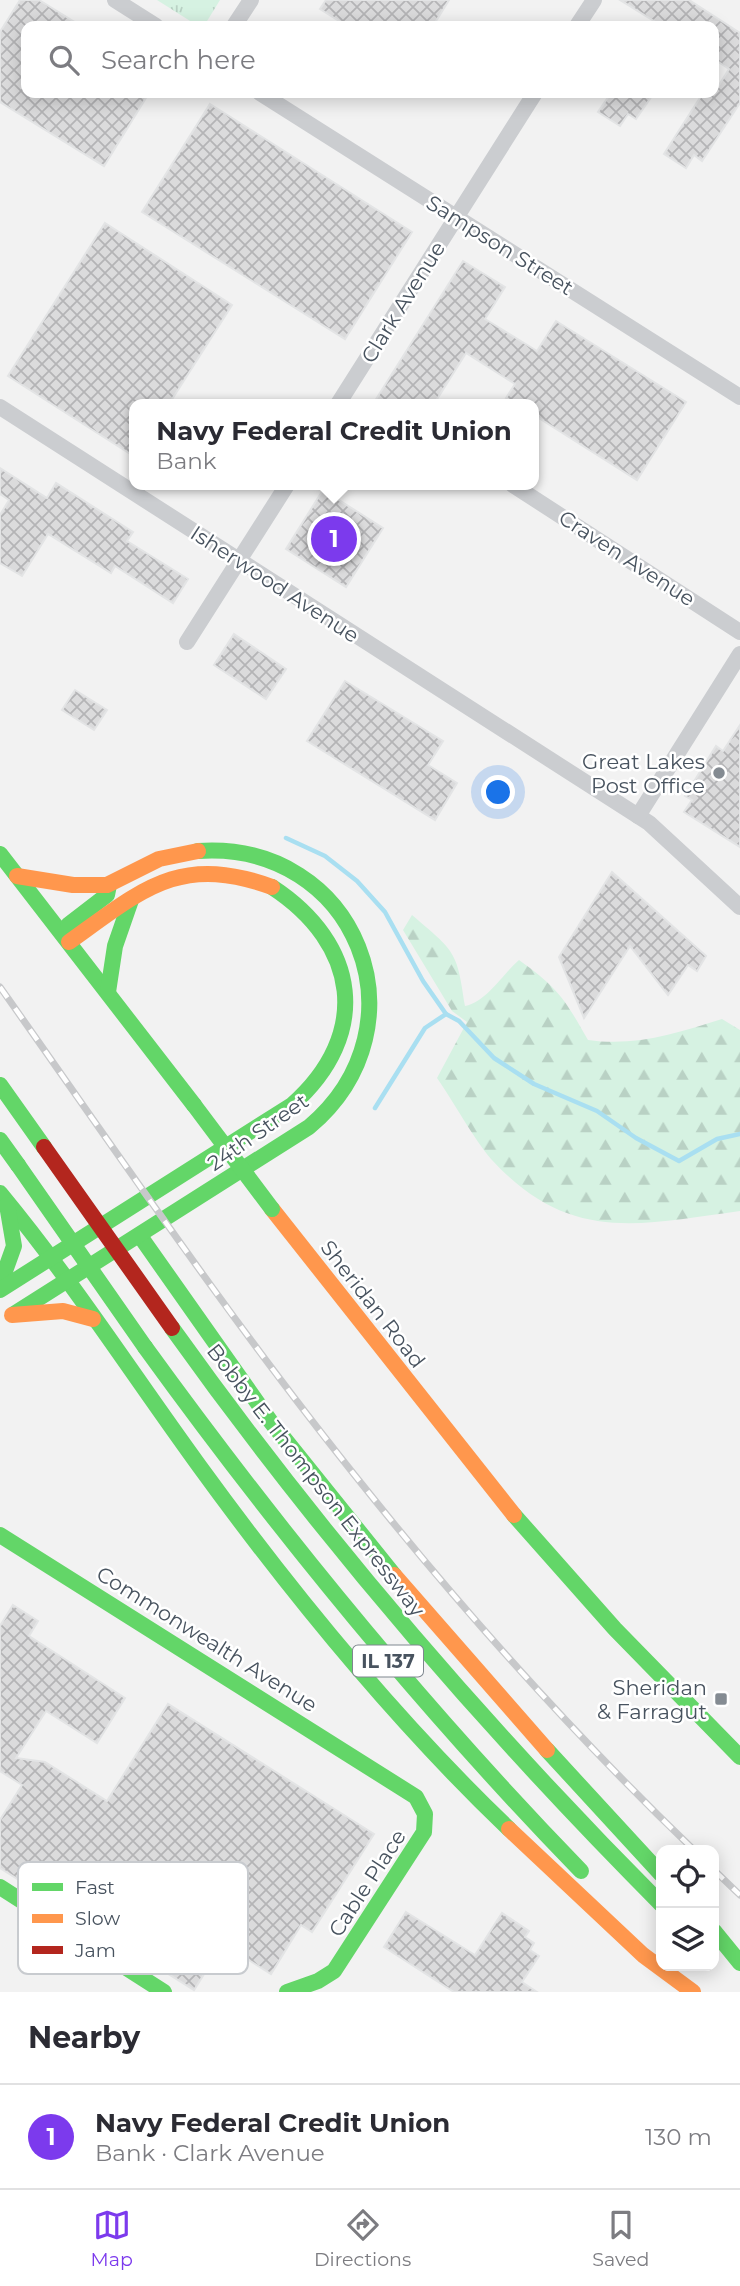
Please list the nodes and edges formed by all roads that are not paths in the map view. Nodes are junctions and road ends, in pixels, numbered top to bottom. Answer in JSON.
{"nodes":[{"id":1,"x":115,"y":0,"type":"edge"},
{"id":2,"x":251,"y":0,"type":"edge"},
{"id":3,"x":594,"y":0,"type":"edge"},
{"id":4,"x":148,"y":21,"type":"edge"},
{"id":5,"x":237,"y":21,"type":"edge"},
{"id":6,"x":580,"y":21,"type":"edge"},
{"id":7,"x":269,"y":98,"type":"edge"},
{"id":8,"x":532,"y":98,"type":"edge"},
{"id":9,"x":456,"y":217,"type":"junction"},
{"id":10,"x":740,"y":397,"type":"edge"},
{"id":11,"x":341,"y":399,"type":"edge"},
{"id":12,"x":0,"y":407,"type":"edge"},
{"id":13,"x":284,"y":490,"type":"edge"},
{"id":14,"x":521,"y":490,"type":"edge"},
{"id":15,"x":239,"y":561,"type":"junction"},
{"id":16,"x":740,"y":632,"type":"edge"},
{"id":17,"x":187,"y":642,"type":"dead end"},
{"id":18,"x":740,"y":654,"type":"edge"},
{"id":19,"x":638,"y":816,"type":"junction"},
{"id":20,"x":0,"y":854,"type":"edge"},
{"id":21,"x":18,"y":876,"type":"junction"},
{"id":22,"x":109,"y":885,"type":"junction"},
{"id":23,"x":131,"y":900,"type":"junction"},
{"id":24,"x":740,"y":907,"type":"edge"},
{"id":25,"x":65,"y":936,"type":"junction"},
{"id":26,"x":108,"y":992,"type":"junction"},
{"id":27,"x":0,"y":1085,"type":"edge"},
{"id":28,"x":0,"y":1140,"type":"edge"},
{"id":29,"x":3,"y":1197,"type":"edge"},
{"id":30,"x":140,"y":1236,"type":"junction"},
{"id":31,"x":52,"y":1258,"type":"junction"},
{"id":32,"x":67,"y":1280,"type":"junction"},
{"id":33,"x":0,"y":1288,"type":"edge"},
{"id":34,"x":6,"y":1319,"type":"edge"},
{"id":35,"x":93,"y":1319,"type":"junction"},
{"id":36,"x":0,"y":1535,"type":"edge"},
{"id":37,"x":740,"y":1757,"type":"edge"},
{"id":38,"x":391,"y":1779,"type":"joint"},
{"id":39,"x":656,"y":1869,"type":"edge"},
{"id":40,"x":595,"y":1885,"type":"dead end"},
{"id":41,"x":0,"y":1887,"type":"edge"},
{"id":42,"x":18,"y":1899,"type":"edge"},
{"id":43,"x":656,"y":1899,"type":"edge"},
{"id":44,"x":719,"y":1937,"type":"edge"},
{"id":45,"x":719,"y":1960,"type":"edge"},
{"id":46,"x":740,"y":1963,"type":"edge"},
{"id":47,"x":683,"y":1971,"type":"edge"},
{"id":48,"x":136,"y":1974,"type":"edge"},
{"id":49,"x":740,"y":1979,"type":"edge"},
{"id":50,"x":164,"y":1992,"type":"edge"},
{"id":51,"x":287,"y":1992,"type":"edge"},
{"id":52,"x":693,"y":1992,"type":"edge"},
{"id":53,"x":706,"y":1992,"type":"edge"}],
"edges":[{"from":1,"to":4,"type":"street"},
{"from":2,"to":5,"type":"street"},
{"from":3,"to":6,"type":"street"},
{"from":7,"to":9,"type":"street","name":"Sampson Street"},
{"from":8,"to":9,"type":"street","name":"Clark Avenue"},
{"from":9,"to":10,"type":"street","name":"Sampson Street"},
{"from":9,"to":11,"type":"street","name":"Clark Avenue"},
{"from":12,"to":15,"type":"street","name":"Isherwood Avenue"},
{"from":13,"to":15,"type":"street"},
{"from":14,"to":16,"type":"street","name":"Craven Avenue"},
{"from":15,"to":17,"type":"street"},
{"from":15,"to":19,"type":"street","name":"Isherwood Avenue"},
{"from":18,"to":19,"type":"street"},
{"from":19,"to":24,"type":"street","name":"Isherwood Avenue"},
{"from":20,"to":21,"type":"main road","name":"Sheridan Road"},
{"from":21,"to":22,"type":"main road"},
{"from":21,"to":25,"type":"main road","name":"Sheridan Road"},
{"from":22,"to":25,"type":"main road","name":"24th Street"},
{"from":22,"to":30,"type":"main road","name":"24th Street"},
{"from":23,"to":25,"type":"main road","name":"24th Street"},
{"from":23,"to":26,"type":"main road"},
{"from":23,"to":31,"type":"main road","name":"24th Street"},
{"from":25,"to":26,"type":"main road","name":"Sheridan Road"},
{"from":26,"to":37,"type":"main road","name":"Sheridan Road","bridge":true},
{"from":27,"to":43,"type":"main road","name":"Bobby E. Thompson Expressway","number":"IL 137","bridge":true},
{"from":28,"to":40,"type":"main road","number":"IL 137","bridge":true},
{"from":29,"to":31,"type":"main road"},
{"from":29,"to":33,"type":"main road"},
{"from":30,"to":32,"type":"main road","name":"24th Street"},
{"from":30,"to":39,"type":"main road"},
{"from":31,"to":32,"type":"main road"},
{"from":31,"to":33,"type":"main road","name":"24th Street"},
{"from":32,"to":34,"type":"main road","name":"24th Street"},
{"from":32,"to":35,"type":"main road"},
{"from":34,"to":35,"type":"main road"},
{"from":35,"to":52,"type":"main road"},
{"from":36,"to":38,"type":"main road","name":"Commonwealth Avenue"},
{"from":38,"to":51,"type":"main road","name":"Cable Place"},
{"from":41,"to":42,"type":"main road"},
{"from":44,"to":46,"type":"main road"},
{"from":45,"to":49,"type":"main road"},
{"from":47,"to":53,"type":"main road"},
{"from":48,"to":50,"type":"main road"}]}
